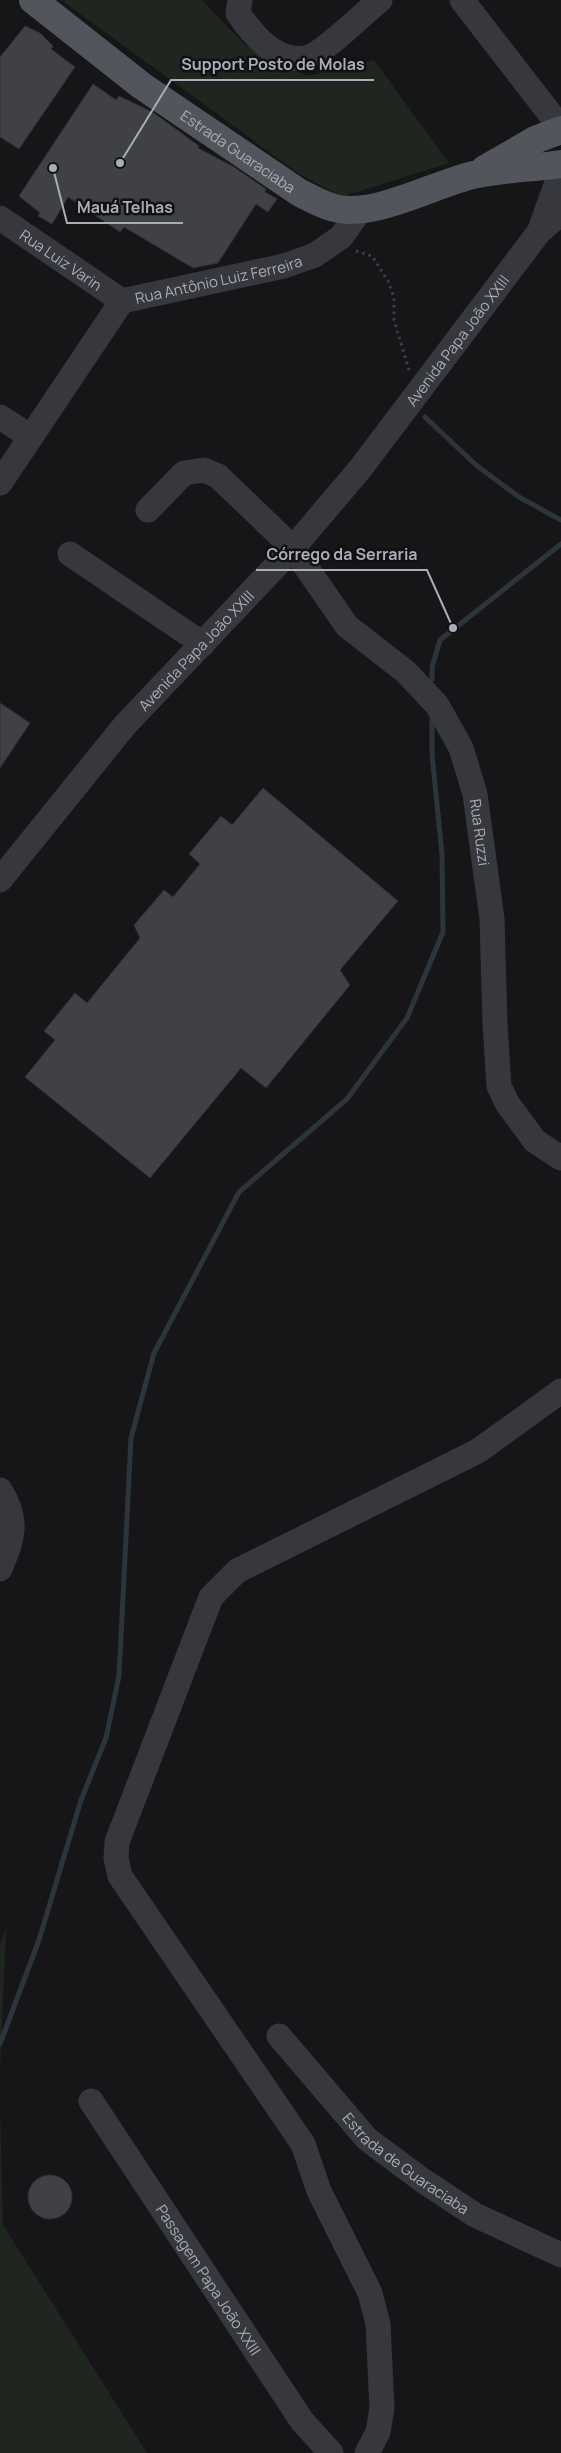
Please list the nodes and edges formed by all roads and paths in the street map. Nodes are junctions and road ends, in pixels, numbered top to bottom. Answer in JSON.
{"nodes":[{"id":1,"x":32,"y":0,"type":"edge"},
{"id":2,"x":240,"y":0,"type":"edge"},
{"id":3,"x":380,"y":0,"type":"edge"},
{"id":4,"x":462,"y":0,"type":"edge"},
{"id":5,"x":561,"y":129,"type":"edge"},
{"id":6,"x":561,"y":164,"type":"edge"},
{"id":7,"x":561,"y":171,"type":"edge"},
{"id":8,"x":473,"y":176,"type":"junction"},
{"id":9,"x":361,"y":209,"type":"junction"},
{"id":10,"x":561,"y":213,"type":"edge"},
{"id":11,"x":0,"y":218,"type":"edge"},
{"id":12,"x":539,"y":232,"type":"junction"},
{"id":13,"x":334,"y":244,"type":"junction"},
{"id":14,"x":122,"y":301,"type":"junction"},
{"id":15,"x":414,"y":397,"type":"junction"},
{"id":16,"x":0,"y":417,"type":"edge"},
{"id":17,"x":31,"y":437,"type":"junction"},
{"id":18,"x":0,"y":483,"type":"edge"},
{"id":19,"x":148,"y":510,"type":"dead end"},
{"id":20,"x":293,"y":548,"type":"junction"},
{"id":21,"x":70,"y":554,"type":"dead end"},
{"id":22,"x":203,"y":644,"type":"junction"},
{"id":23,"x":6,"y":872,"type":"edge"},
{"id":24,"x":0,"y":894,"type":"edge"},
{"id":25,"x":561,"y":1158,"type":"edge"},
{"id":26,"x":561,"y":1391,"type":"edge"},
{"id":27,"x":0,"y":1490,"type":"edge"},
{"id":28,"x":0,"y":1569,"type":"edge"},
{"id":29,"x":279,"y":2036,"type":"dead end"},
{"id":30,"x":91,"y":2101,"type":"dead end"},
{"id":31,"x":561,"y":2255,"type":"edge"},
{"id":32,"x":331,"y":2453,"type":"edge"},
{"id":33,"x":367,"y":2453,"type":"edge"}],
"edges":[{"from":1,"to":9,"type":"main road","name":"Estrada Guaraciaba"},
{"from":2,"to":3,"type":"street"},
{"from":4,"to":5,"type":"street"},
{"from":5,"to":8,"type":"main road"},
{"from":6,"to":8,"type":"main road"},
{"from":7,"to":12,"type":"street","name":"Avenida Papa João XXIII"},
{"from":8,"to":9,"type":"main road","name":"Estrada Guaraciaba"},
{"from":9,"to":13,"type":"street","name":"Rua Antônio Luiz Ferreira"},
{"from":10,"to":12,"type":"street","name":"Avenida Papa João XXIII"},
{"from":11,"to":14,"type":"street","name":"Rua Luiz Varin"},
{"from":12,"to":15,"type":"street","name":"Avenida Papa João XXIII"},
{"from":13,"to":14,"type":"street","name":"Rua Antônio Luiz Ferreira"},
{"from":13,"to":15,"type":"path"},
{"from":14,"to":17,"type":"street","name":"Rua Antônio Luiz Ferreira"},
{"from":15,"to":20,"type":"street","name":"Avenida Papa João XXIII"},
{"from":16,"to":17,"type":"street"},
{"from":17,"to":18,"type":"street","name":"Rua Antônio Luiz Ferreira"},
{"from":19,"to":20,"type":"street","name":"Rua Ruzzi"},
{"from":20,"to":22,"type":"street","name":"Avenida Papa João XXIII"},
{"from":20,"to":25,"type":"street","name":"Rua Ruzzi"},
{"from":21,"to":22,"type":"street"},
{"from":22,"to":23,"type":"street","name":"Avenida Papa João XXIII"},
{"from":23,"to":24,"type":"street","name":"Avenida Papa João XXIII"},
{"from":26,"to":33,"type":"street"},
{"from":27,"to":28,"type":"street"},
{"from":29,"to":31,"type":"street","name":"Estrada de Guaraciaba"},
{"from":30,"to":32,"type":"street","name":"Passagem Papa João XXIII"}]}
